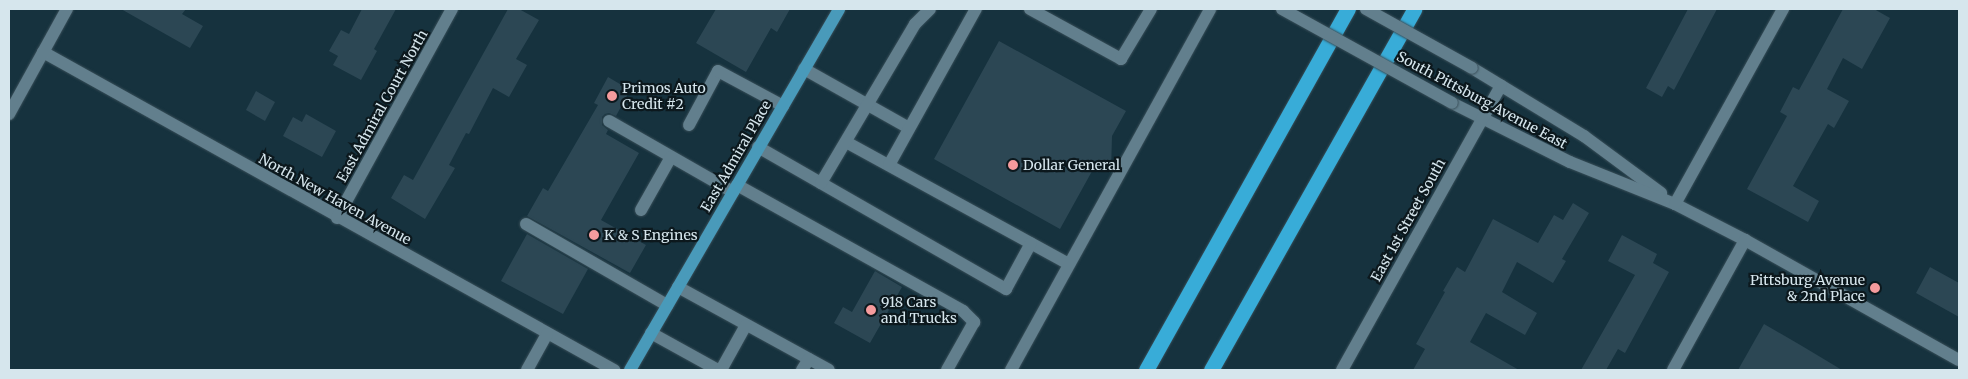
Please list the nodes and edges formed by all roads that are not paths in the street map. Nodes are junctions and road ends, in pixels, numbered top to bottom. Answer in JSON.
{"nodes":[{"id":1,"x":67,"y":9,"type":"edge"},
{"id":2,"x":452,"y":9,"type":"edge"},
{"id":3,"x":839,"y":9,"type":"edge"},
{"id":4,"x":930,"y":9,"type":"edge"},
{"id":5,"x":976,"y":9,"type":"edge"},
{"id":6,"x":1030,"y":9,"type":"edge"},
{"id":7,"x":1152,"y":9,"type":"edge"},
{"id":8,"x":1210,"y":9,"type":"edge"},
{"id":9,"x":1282,"y":9,"type":"edge"},
{"id":10,"x":1348,"y":9,"type":"edge"},
{"id":11,"x":1366,"y":9,"type":"edge"},
{"id":12,"x":1414,"y":9,"type":"edge"},
{"id":13,"x":1783,"y":9,"type":"edge"},
{"id":14,"x":43,"y":52,"type":"junction"},
{"id":15,"x":804,"y":69,"type":"junction"},
{"id":16,"x":1501,"y":85,"type":"junction"},
{"id":17,"x":867,"y":104,"type":"junction"},
{"id":18,"x":782,"y":106,"type":"junction"},
{"id":19,"x":9,"y":114,"type":"edge"},
{"id":20,"x":1482,"y":119,"type":"junction"},
{"id":21,"x":609,"y":120,"type":"dead end"},
{"id":22,"x":689,"y":125,"type":"dead end"},
{"id":23,"x":909,"y":128,"type":"junction"},
{"id":24,"x":846,"y":142,"type":"junction"},
{"id":25,"x":758,"y":147,"type":"junction"},
{"id":26,"x":671,"y":157,"type":"junction"},
{"id":27,"x":889,"y":166,"type":"junction"},
{"id":28,"x":821,"y":183,"type":"junction"},
{"id":29,"x":735,"y":189,"type":"junction"},
{"id":30,"x":1675,"y":204,"type":"junction"},
{"id":31,"x":641,"y":210,"type":"dead end"},
{"id":32,"x":337,"y":218,"type":"junction"},
{"id":33,"x":526,"y":224,"type":"dead end"},
{"id":34,"x":1745,"y":240,"type":"junction"},
{"id":35,"x":1031,"y":244,"type":"junction"},
{"id":36,"x":1069,"y":264,"type":"junction"},
{"id":37,"x":678,"y":287,"type":"junction"},
{"id":38,"x":668,"y":305,"type":"junction"},
{"id":39,"x":746,"y":325,"type":"junction"},
{"id":40,"x":651,"y":333,"type":"junction"},
{"id":41,"x":547,"y":334,"type":"junction"},
{"id":42,"x":1959,"y":360,"type":"edge"},
{"id":43,"x":806,"y":365,"type":"edge"},
{"id":44,"x":526,"y":370,"type":"edge"},
{"id":45,"x":614,"y":370,"type":"edge"},
{"id":46,"x":630,"y":370,"type":"edge"},
{"id":47,"x":718,"y":370,"type":"edge"},
{"id":48,"x":829,"y":370,"type":"edge"},
{"id":49,"x":947,"y":370,"type":"edge"},
{"id":50,"x":1011,"y":370,"type":"edge"},
{"id":51,"x":1146,"y":370,"type":"edge"},
{"id":52,"x":1211,"y":370,"type":"edge"},
{"id":53,"x":1342,"y":370,"type":"edge"},
{"id":54,"x":1674,"y":370,"type":"edge"}],
"edges":[{"from":1,"to":14,"type":"street"},
{"from":2,"to":32,"type":"street","name":"East Admiral Court North"},
{"from":3,"to":15,"type":"main road","name":"East Admiral Place"},
{"from":4,"to":17,"type":"street"},
{"from":5,"to":23,"type":"street"},
{"from":6,"to":7,"type":"street"},
{"from":8,"to":36,"type":"street"},
{"from":9,"to":20,"type":"street","name":"South Pittsburg Avenue East","bridge":true},
{"from":10,"to":51,"type":"highway"},
{"from":11,"to":16,"type":"street","name":"South Pittsburg Avenue East","bridge":true},
{"from":12,"to":52,"type":"highway"},
{"from":13,"to":30,"type":"street"},
{"from":14,"to":19,"type":"street"},
{"from":14,"to":32,"type":"street","name":"North New Haven Avenue"},
{"from":15,"to":17,"type":"street"},
{"from":15,"to":18,"type":"main road","name":"East Admiral Place"},
{"from":16,"to":20,"type":"street","name":"East 1st Street South"},
{"from":16,"to":30,"type":"street","name":"South Pittsburg Avenue East"},
{"from":17,"to":23,"type":"street"},
{"from":17,"to":24,"type":"street"},
{"from":18,"to":22,"type":"street"},
{"from":18,"to":25,"type":"main road","name":"East Admiral Place"},
{"from":20,"to":30,"type":"street","name":"South Pittsburg Avenue East"},
{"from":20,"to":53,"type":"street","name":"East 1st Street South"},
{"from":21,"to":26,"type":"street"},
{"from":23,"to":27,"type":"street"},
{"from":24,"to":27,"type":"street"},
{"from":24,"to":28,"type":"street"},
{"from":25,"to":28,"type":"street"},
{"from":25,"to":29,"type":"main road","name":"East Admiral Place"},
{"from":26,"to":29,"type":"street"},
{"from":26,"to":31,"type":"street"},
{"from":27,"to":35,"type":"street"},
{"from":28,"to":35,"type":"street"},
{"from":29,"to":37,"type":"main road","name":"East Admiral Place"},
{"from":29,"to":49,"type":"street"},
{"from":30,"to":34,"type":"street","name":"South Pittsburg Avenue East"},
{"from":32,"to":41,"type":"street","name":"North New Haven Avenue"},
{"from":33,"to":38,"type":"street"},
{"from":34,"to":42,"type":"street","name":"South Pittsburg Avenue East"},
{"from":34,"to":54,"type":"street"},
{"from":35,"to":36,"type":"street"},
{"from":36,"to":50,"type":"street"},
{"from":37,"to":38,"type":"main road","name":"East Admiral Place"},
{"from":37,"to":39,"type":"street"},
{"from":38,"to":40,"type":"main road","name":"East Admiral Place"},
{"from":39,"to":43,"type":"street"},
{"from":39,"to":47,"type":"street"},
{"from":40,"to":46,"type":"main road","name":"East Admiral Place"},
{"from":40,"to":47,"type":"street"},
{"from":41,"to":44,"type":"street"},
{"from":41,"to":45,"type":"street","name":"North New Haven Avenue"},
{"from":43,"to":48,"type":"street"}]}
